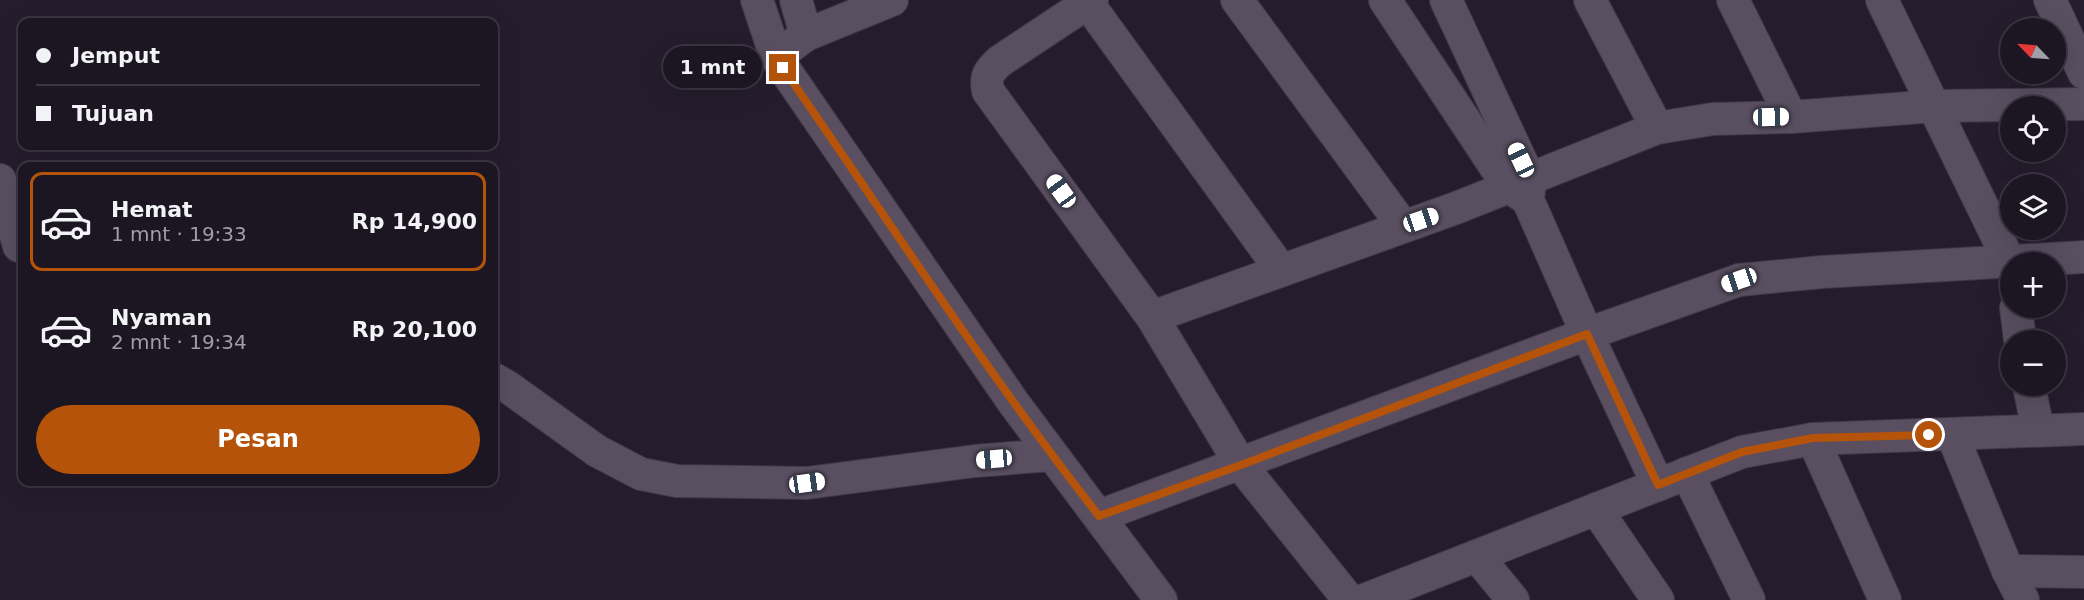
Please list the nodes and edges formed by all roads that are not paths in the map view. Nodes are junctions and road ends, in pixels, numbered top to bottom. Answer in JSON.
{"nodes":[{"id":1,"x":757,"y":0,"type":"edge"},
{"id":2,"x":796,"y":0,"type":"edge"},
{"id":3,"x":892,"y":0,"type":"edge"},
{"id":4,"x":1238,"y":0,"type":"edge"},
{"id":5,"x":1385,"y":0,"type":"edge"},
{"id":6,"x":1446,"y":0,"type":"edge"},
{"id":7,"x":1590,"y":0,"type":"edge"},
{"id":8,"x":1732,"y":0,"type":"edge"},
{"id":9,"x":1882,"y":0,"type":"edge"},
{"id":10,"x":2050,"y":0,"type":"edge"},
{"id":11,"x":1089,"y":1,"type":"edge"},
{"id":12,"x":806,"y":35,"type":"junction"},
{"id":13,"x":776,"y":57,"type":"junction"},
{"id":14,"x":2084,"y":73,"type":"edge"},
{"id":15,"x":2084,"y":104,"type":"edge"},
{"id":16,"x":1935,"y":106,"type":"junction"},
{"id":17,"x":1791,"y":117,"type":"junction"},
{"id":18,"x":1657,"y":128,"type":"junction"},
{"id":19,"x":0,"y":180,"type":"edge"},
{"id":20,"x":1522,"y":189,"type":"junction"},
{"id":21,"x":1403,"y":226,"type":"junction"},
{"id":22,"x":18,"y":243,"type":"edge"},
{"id":23,"x":2006,"y":252,"type":"edge"},
{"id":24,"x":2084,"y":257,"type":"edge"},
{"id":25,"x":2066,"y":258,"type":"edge"},
{"id":26,"x":2000,"y":262,"type":"edge"},
{"id":27,"x":1281,"y":270,"type":"junction"},
{"id":28,"x":1152,"y":316,"type":"junction"},
{"id":29,"x":1587,"y":334,"type":"junction"},
{"id":30,"x":498,"y":381,"type":"edge"},
{"id":31,"x":2031,"y":396,"type":"edge"},
{"id":32,"x":2084,"y":429,"type":"edge"},
{"id":33,"x":2038,"y":430,"type":"junction"},
{"id":34,"x":1952,"y":434,"type":"junction"},
{"id":35,"x":1813,"y":438,"type":"junction"},
{"id":36,"x":1051,"y":455,"type":"junction"},
{"id":37,"x":1241,"y":465,"type":"junction"},
{"id":38,"x":1687,"y":473,"type":"junction"},
{"id":39,"x":1658,"y":485,"type":"junction"},
{"id":40,"x":1596,"y":509,"type":"junction"},
{"id":41,"x":1099,"y":516,"type":"junction"},
{"id":42,"x":1477,"y":556,"type":"junction"},
{"id":43,"x":2008,"y":571,"type":"junction"},
{"id":44,"x":2084,"y":572,"type":"edge"},
{"id":45,"x":1161,"y":600,"type":"edge"},
{"id":46,"x":1349,"y":600,"type":"edge"},
{"id":47,"x":1364,"y":600,"type":"edge"},
{"id":48,"x":1513,"y":600,"type":"edge"},
{"id":49,"x":1658,"y":600,"type":"edge"},
{"id":50,"x":1749,"y":600,"type":"edge"},
{"id":51,"x":1885,"y":600,"type":"edge"},
{"id":52,"x":2023,"y":600,"type":"edge"}],
"edges":[{"from":1,"to":13,"type":"street"},
{"from":2,"to":12,"type":"street"},
{"from":3,"to":12,"type":"street"},
{"from":4,"to":21,"type":"street"},
{"from":5,"to":20,"type":"street"},
{"from":6,"to":20,"type":"street"},
{"from":7,"to":18,"type":"street"},
{"from":8,"to":17,"type":"street"},
{"from":9,"to":16,"type":"street"},
{"from":10,"to":14,"type":"street"},
{"from":11,"to":27,"type":"street"},
{"from":11,"to":28,"type":"street"},
{"from":12,"to":13,"type":"street"},
{"from":13,"to":36,"type":"street"},
{"from":15,"to":16,"type":"street"},
{"from":16,"to":17,"type":"street"},
{"from":16,"to":23,"type":"street"},
{"from":17,"to":18,"type":"street"},
{"from":18,"to":20,"type":"street"},
{"from":19,"to":22,"type":"street"},
{"from":20,"to":21,"type":"street"},
{"from":20,"to":29,"type":"street"},
{"from":21,"to":27,"type":"street"},
{"from":24,"to":25,"type":"street"},
{"from":26,"to":29,"type":"street"},
{"from":27,"to":28,"type":"street"},
{"from":28,"to":37,"type":"street"},
{"from":29,"to":37,"type":"street"},
{"from":29,"to":39,"type":"street"},
{"from":30,"to":36,"type":"street"},
{"from":31,"to":33,"type":"street"},
{"from":32,"to":33,"type":"street"},
{"from":33,"to":34,"type":"street"},
{"from":34,"to":35,"type":"street"},
{"from":34,"to":43,"type":"street"},
{"from":35,"to":38,"type":"street"},
{"from":35,"to":51,"type":"street"},
{"from":36,"to":41,"type":"street"},
{"from":37,"to":41,"type":"street"},
{"from":37,"to":46,"type":"street"},
{"from":38,"to":39,"type":"street"},
{"from":38,"to":50,"type":"street"},
{"from":39,"to":40,"type":"street"},
{"from":40,"to":42,"type":"street"},
{"from":40,"to":49,"type":"street"},
{"from":41,"to":45,"type":"street"},
{"from":42,"to":47,"type":"street"},
{"from":42,"to":48,"type":"street"},
{"from":43,"to":44,"type":"street"},
{"from":43,"to":52,"type":"street"}]}
